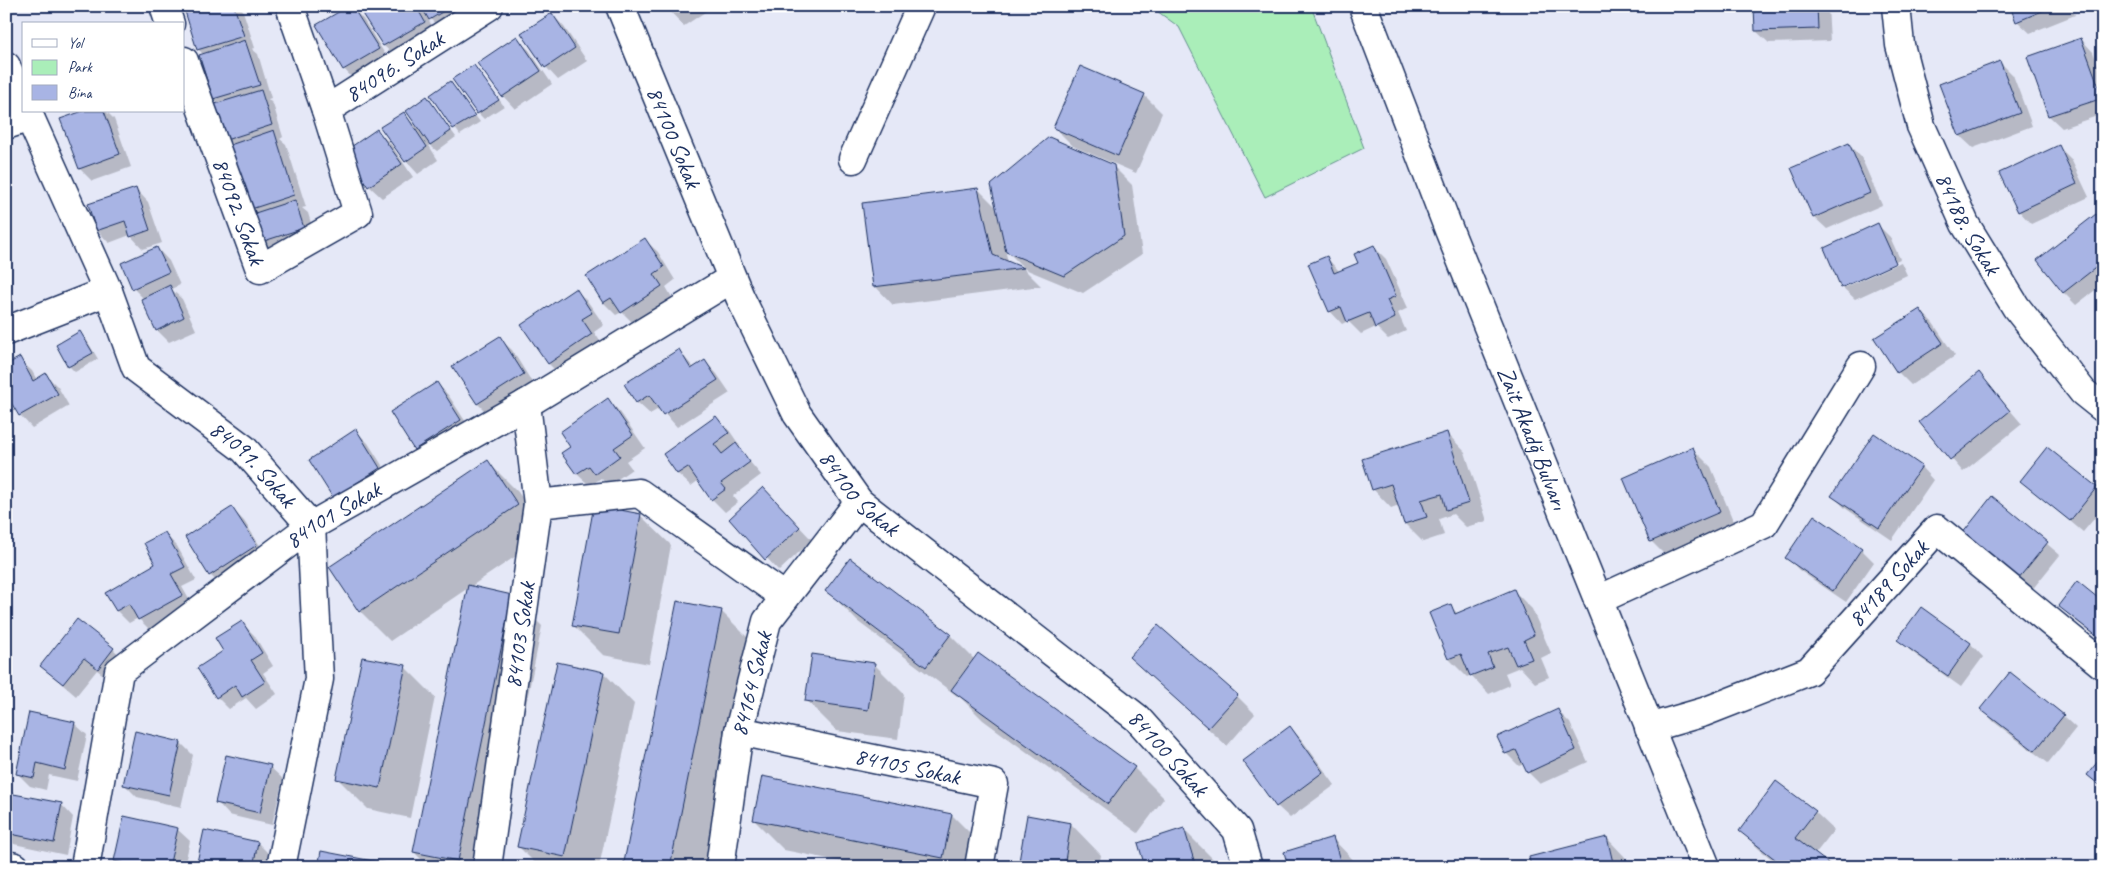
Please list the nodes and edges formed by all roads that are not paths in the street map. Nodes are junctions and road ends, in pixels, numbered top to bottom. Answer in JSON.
{"nodes":[{"id":1,"x":164,"y":6,"type":"edge"},
{"id":2,"x":290,"y":6,"type":"edge"},
{"id":3,"x":489,"y":6,"type":"edge"},
{"id":4,"x":620,"y":6,"type":"edge"},
{"id":5,"x":921,"y":6,"type":"edge"},
{"id":6,"x":1363,"y":6,"type":"edge"},
{"id":7,"x":1896,"y":6,"type":"edge"},
{"id":8,"x":169,"y":22,"type":"edge"},
{"id":9,"x":185,"y":64,"type":"edge"},
{"id":10,"x":6,"y":66,"type":"edge"},
{"id":11,"x":326,"y":110,"type":"junction"},
{"id":12,"x":22,"y":114,"type":"edge"},
{"id":13,"x":853,"y":159,"type":"dead end"},
{"id":14,"x":732,"y":279,"type":"junction"},
{"id":15,"x":108,"y":291,"type":"junction"},
{"id":16,"x":6,"y":331,"type":"edge"},
{"id":17,"x":1861,"y":366,"type":"dead end"},
{"id":18,"x":526,"y":404,"type":"junction"},
{"id":19,"x":2103,"y":408,"type":"edge"},
{"id":20,"x":859,"y":502,"type":"junction"},
{"id":21,"x":538,"y":504,"type":"junction"},
{"id":22,"x":311,"y":526,"type":"junction"},
{"id":23,"x":785,"y":597,"type":"junction"},
{"id":24,"x":1598,"y":600,"type":"junction"},
{"id":25,"x":2103,"y":665,"type":"edge"},
{"id":26,"x":1649,"y":728,"type":"junction"},
{"id":27,"x":739,"y":731,"type":"junction"},
{"id":28,"x":6,"y":865,"type":"edge"},
{"id":29,"x":16,"y":867,"type":"edge"},
{"id":30,"x":85,"y":867,"type":"edge"},
{"id":31,"x":281,"y":867,"type":"edge"},
{"id":32,"x":487,"y":867,"type":"edge"},
{"id":33,"x":720,"y":867,"type":"edge"},
{"id":34,"x":979,"y":867,"type":"edge"},
{"id":35,"x":1248,"y":867,"type":"edge"},
{"id":36,"x":1706,"y":867,"type":"edge"}],
"edges":[{"from":1,"to":8,"type":"street"},
{"from":2,"to":11,"type":"street"},
{"from":3,"to":11,"type":"street","name":"84096. Sokak"},
{"from":4,"to":14,"type":"street","name":"84100 Sokak"},
{"from":5,"to":13,"type":"street"},
{"from":6,"to":24,"type":"street","name":"Zait Akadğ Bulvarı"},
{"from":7,"to":19,"type":"street","name":"84188. Sokak"},
{"from":9,"to":11,"type":"street","name":"84092. Sokak"},
{"from":10,"to":12,"type":"street","name":"84091. Sokak"},
{"from":12,"to":15,"type":"street","name":"84091. Sokak"},
{"from":14,"to":18,"type":"street","name":"84101 Sokak"},
{"from":14,"to":20,"type":"street","name":"84100 Sokak"},
{"from":15,"to":16,"type":"street"},
{"from":15,"to":22,"type":"street","name":"84091. Sokak"},
{"from":17,"to":24,"type":"street"},
{"from":18,"to":21,"type":"street","name":"84103 Sokak"},
{"from":18,"to":22,"type":"street","name":"84101 Sokak"},
{"from":20,"to":23,"type":"street","name":"84164 Sokak"},
{"from":20,"to":35,"type":"street","name":"84100 Sokak"},
{"from":21,"to":23,"type":"street"},
{"from":21,"to":32,"type":"street","name":"84103 Sokak"},
{"from":22,"to":30,"type":"street","name":"84101 Sokak"},
{"from":22,"to":31,"type":"street","name":"84091. Sokak"},
{"from":23,"to":27,"type":"street","name":"84164 Sokak"},
{"from":24,"to":26,"type":"street","name":"Zait Akadğ Bulvarı"},
{"from":25,"to":26,"type":"street","name":"84189 Sokak"},
{"from":26,"to":36,"type":"street","name":"Zait Akadğ Bulvarı"},
{"from":27,"to":33,"type":"street","name":"84164 Sokak"},
{"from":27,"to":34,"type":"street","name":"84105 Sokak"},
{"from":28,"to":29,"type":"street"}]}
